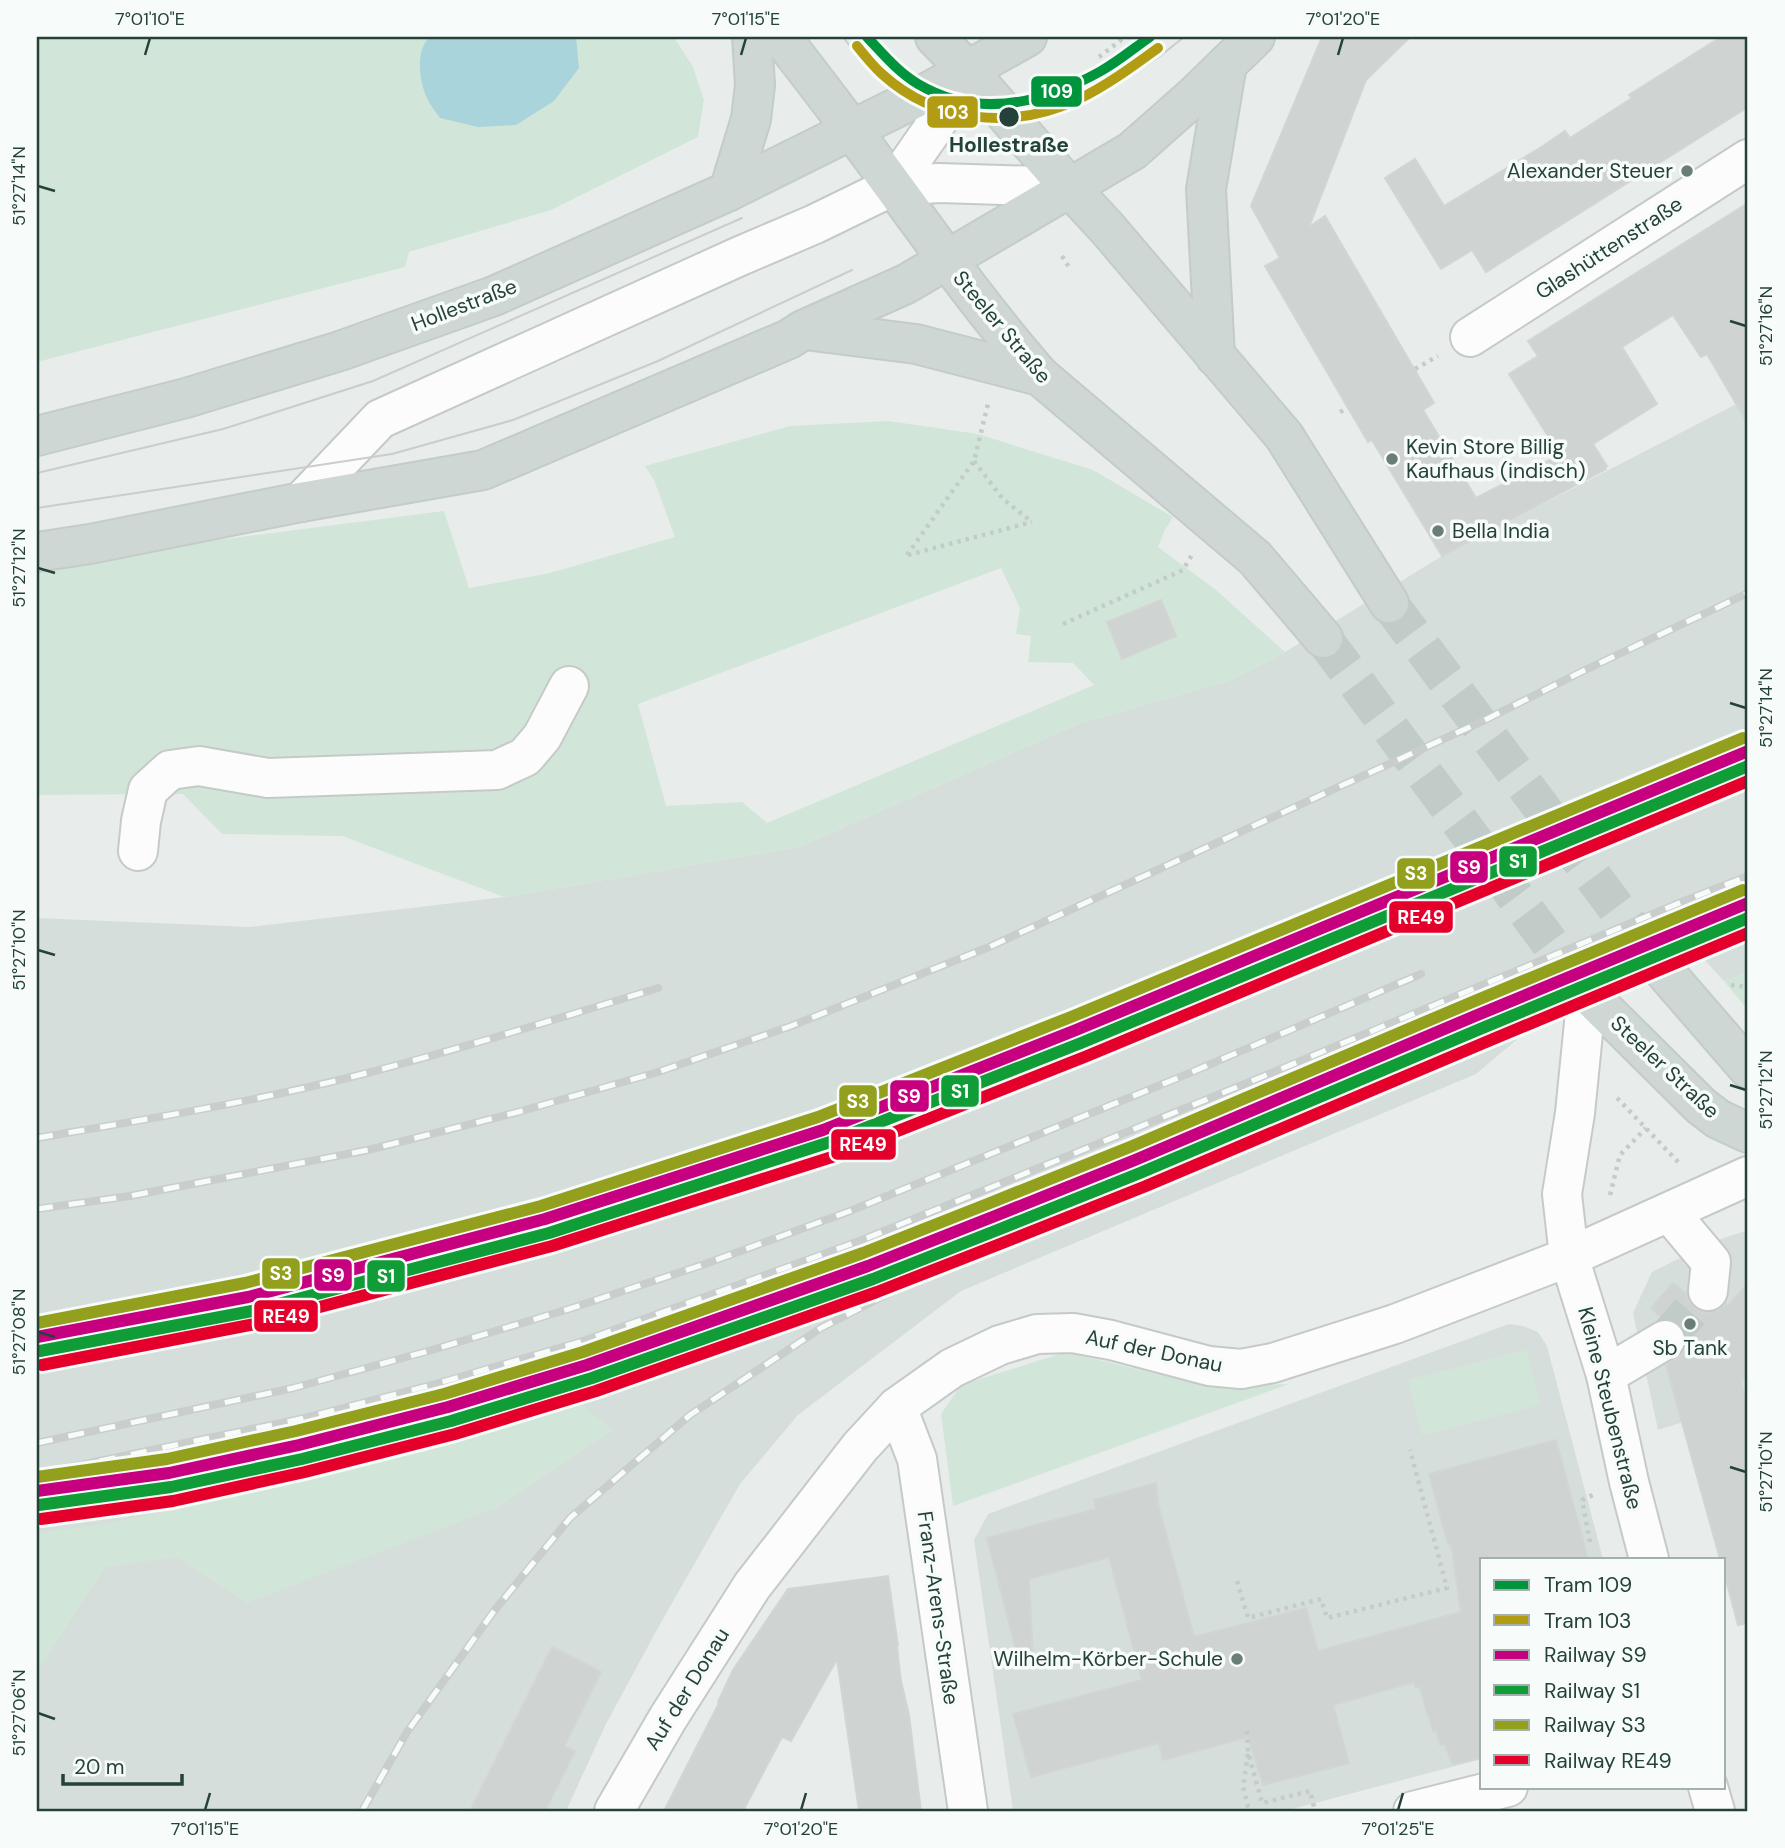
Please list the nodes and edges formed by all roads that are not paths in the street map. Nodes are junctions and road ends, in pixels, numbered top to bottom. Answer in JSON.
{"nodes":[{"id":1,"x":752,"y":37,"type":"edge"},
{"id":2,"x":781,"y":37,"type":"edge"},
{"id":3,"x":935,"y":37,"type":"edge"},
{"id":4,"x":1027,"y":37,"type":"edge"},
{"id":5,"x":1255,"y":37,"type":"edge"},
{"id":6,"x":1227,"y":64,"type":"junction"},
{"id":7,"x":968,"y":71,"type":"junction"},
{"id":8,"x":852,"y":130,"type":"junction"},
{"id":9,"x":1748,"y":159,"type":"edge"},
{"id":10,"x":892,"y":186,"type":"junction"},
{"id":11,"x":1069,"y":187,"type":"junction"},
{"id":12,"x":729,"y":191,"type":"junction"},
{"id":13,"x":946,"y":260,"type":"junction"},
{"id":14,"x":803,"y":330,"type":"junction"},
{"id":15,"x":1470,"y":337,"type":"dead end"},
{"id":16,"x":1216,"y":356,"type":"junction"},
{"id":17,"x":1040,"y":376,"type":"junction"},
{"id":18,"x":37,"y":436,"type":"edge"},
{"id":19,"x":300,"y":502,"type":"junction"},
{"id":20,"x":37,"y":552,"type":"edge"},
{"id":21,"x":1389,"y":603,"type":"tunnel mouth"},
{"id":22,"x":1324,"y":638,"type":"tunnel mouth"},
{"id":23,"x":569,"y":686,"type":"dead end"},
{"id":24,"x":138,"y":851,"type":"dead end"},
{"id":25,"x":1658,"y":964,"type":"tunnel mouth"},
{"id":26,"x":1587,"y":993,"type":"joint"},
{"id":27,"x":1748,"y":1068,"type":"edge"},
{"id":28,"x":1748,"y":1133,"type":"edge"},
{"id":29,"x":1748,"y":1176,"type":"edge"},
{"id":30,"x":1669,"y":1212,"type":"junction"},
{"id":31,"x":1569,"y":1256,"type":"junction"},
{"id":32,"x":1708,"y":1291,"type":"tunnel mouth"},
{"id":33,"x":1664,"y":1340,"type":"tunnel mouth"},
{"id":34,"x":1606,"y":1375,"type":"junction"},
{"id":35,"x":897,"y":1407,"type":"junction"},
{"id":36,"x":1649,"y":1558,"type":"edge"},
{"id":37,"x":1504,"y":1788,"type":"edge"},
{"id":38,"x":1708,"y":1788,"type":"edge"},
{"id":39,"x":614,"y":1811,"type":"edge"},
{"id":40,"x":968,"y":1811,"type":"edge"},
{"id":41,"x":1413,"y":1811,"type":"edge"},
{"id":42,"x":1714,"y":1811,"type":"edge"}],
"edges":[{"from":1,"to":12,"type":"main road"},
{"from":2,"to":8,"type":"main road","name":"Steeler Straße"},
{"from":3,"to":7,"type":"main road"},
{"from":4,"to":7,"type":"main road","name":"Hollestraße"},
{"from":5,"to":6,"type":"main road"},
{"from":6,"to":11,"type":"main road"},
{"from":6,"to":16,"type":"main road"},
{"from":7,"to":8,"type":"main road","name":"Hollestraße"},
{"from":7,"to":10,"type":"street"},
{"from":7,"to":11,"type":"main road"},
{"from":8,"to":10,"type":"main road","name":"Steeler Straße"},
{"from":8,"to":12,"type":"main road","name":"Hollestraße"},
{"from":9,"to":15,"type":"street","name":"Glashüttenstraße"},
{"from":10,"to":11,"type":"street"},
{"from":10,"to":13,"type":"main road","name":"Steeler Straße"},
{"from":10,"to":19,"type":"street"},
{"from":11,"to":13,"type":"main road"},
{"from":11,"to":16,"type":"main road"},
{"from":12,"to":18,"type":"main road","name":"Hollestraße"},
{"from":13,"to":14,"type":"main road"},
{"from":13,"to":17,"type":"main road","name":"Steeler Straße"},
{"from":14,"to":17,"type":"main road"},
{"from":14,"to":19,"type":"main road"},
{"from":16,"to":21,"type":"main road"},
{"from":17,"to":22,"type":"main road","name":"Steeler Straße"},
{"from":19,"to":20,"type":"main road"},
{"from":23,"to":24,"type":"street"},
{"from":25,"to":27,"type":"main road"},
{"from":26,"to":28,"type":"main road","name":"Steeler Straße"},
{"from":26,"to":31,"type":"street"},
{"from":29,"to":30,"type":"street","name":"Auf der Donau"},
{"from":30,"to":31,"type":"street","name":"Auf der Donau"},
{"from":30,"to":32,"type":"street"},
{"from":31,"to":34,"type":"street","name":"Kleine Steubenstraße"},
{"from":31,"to":35,"type":"street","name":"Auf der Donau"},
{"from":33,"to":34,"type":"street"},
{"from":34,"to":36,"type":"street","name":"Kleine Steubenstraße"},
{"from":35,"to":39,"type":"street","name":"Auf der Donau"},
{"from":35,"to":40,"type":"street","name":"Franz-Arens-Straße"},
{"from":37,"to":41,"type":"street"},
{"from":38,"to":42,"type":"street"}]}
